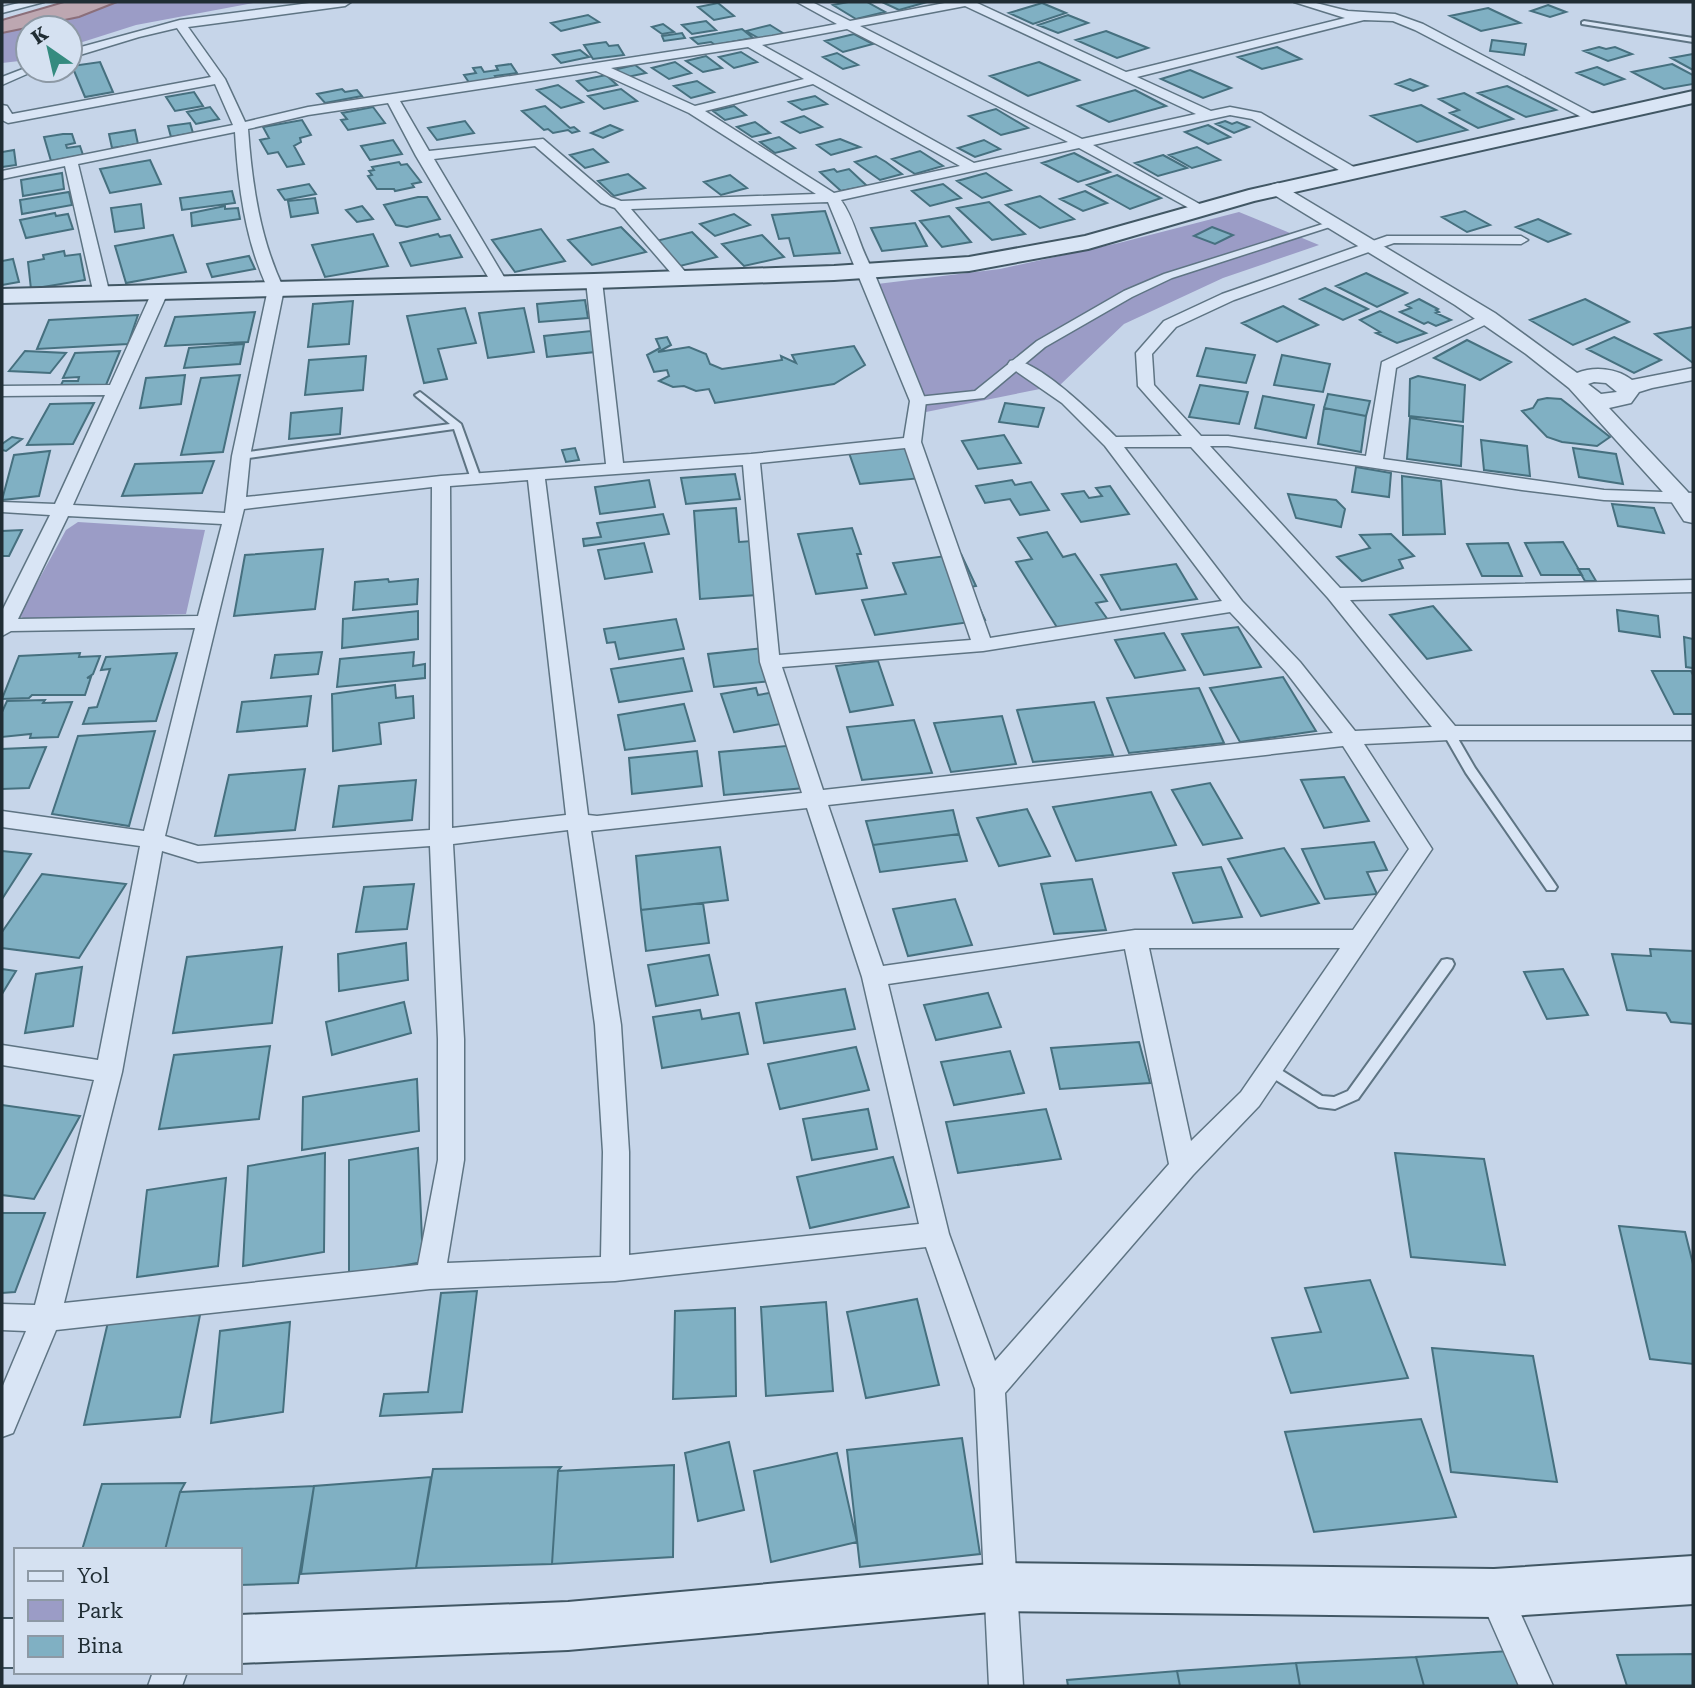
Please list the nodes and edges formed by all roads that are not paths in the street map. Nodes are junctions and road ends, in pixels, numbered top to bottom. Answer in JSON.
{"nodes":[{"id":1,"x":38,"y":2,"type":"edge"},
{"id":2,"x":345,"y":2,"type":"edge"},
{"id":3,"x":803,"y":2,"type":"edge"},
{"id":4,"x":967,"y":2,"type":"edge"},
{"id":5,"x":1300,"y":2,"type":"edge"},
{"id":6,"x":2,"y":10,"type":"edge"},
{"id":7,"x":1368,"y":15,"type":"junction"},
{"id":8,"x":1584,"y":23,"type":"dead end"},
{"id":9,"x":180,"y":24,"type":"junction"},
{"id":10,"x":849,"y":24,"type":"junction"},
{"id":11,"x":1693,"y":40,"type":"edge"},
{"id":12,"x":749,"y":43,"type":"junction"},
{"id":13,"x":84,"y":49,"type":"edge"},
{"id":14,"x":598,"y":67,"type":"junction"},
{"id":15,"x":1126,"y":76,"type":"junction"},
{"id":16,"x":219,"y":79,"type":"junction"},
{"id":17,"x":814,"y":80,"type":"junction"},
{"id":18,"x":1693,"y":97,"type":"edge"},
{"id":19,"x":393,"y":99,"type":"junction"},
{"id":20,"x":2,"y":109,"type":"edge"},
{"id":21,"x":694,"y":110,"type":"junction"},
{"id":22,"x":1210,"y":116,"type":"junction"},
{"id":23,"x":1596,"y":119,"type":"junction"},
{"id":24,"x":241,"y":127,"type":"junction"},
{"id":25,"x":1082,"y":144,"type":"junction"},
{"id":26,"x":423,"y":156,"type":"junction"},
{"id":27,"x":71,"y":162,"type":"junction"},
{"id":28,"x":970,"y":166,"type":"junction"},
{"id":29,"x":1354,"y":173,"type":"junction"},
{"id":30,"x":2,"y":175,"type":"edge"},
{"id":31,"x":1278,"y":189,"type":"junction"},
{"id":32,"x":832,"y":198,"type":"junction"},
{"id":33,"x":620,"y":205,"type":"junction"},
{"id":34,"x":1200,"y":210,"type":"junction"},
{"id":35,"x":1330,"y":225,"type":"junction"},
{"id":36,"x":1521,"y":240,"type":"dead end"},
{"id":37,"x":1371,"y":246,"type":"junction"},
{"id":38,"x":864,"y":270,"type":"junction"},
{"id":39,"x":683,"y":278,"type":"junction"},
{"id":40,"x":594,"y":281,"type":"junction"},
{"id":41,"x":499,"y":282,"type":"junction"},
{"id":42,"x":276,"y":289,"type":"junction"},
{"id":43,"x":160,"y":292,"type":"junction"},
{"id":44,"x":102,"y":295,"type":"junction"},
{"id":45,"x":2,"y":296,"type":"edge"},
{"id":46,"x":1489,"y":317,"type":"junction"},
{"id":47,"x":1532,"y":349,"type":"junction"},
{"id":48,"x":1016,"y":364,"type":"junction"},
{"id":49,"x":1693,"y":374,"type":"edge"},
{"id":50,"x":1600,"y":375,"type":"junction"},
{"id":51,"x":1581,"y":389,"type":"junction"},
{"id":52,"x":114,"y":390,"type":"junction"},
{"id":53,"x":2,"y":391,"type":"edge"},
{"id":54,"x":1625,"y":394,"type":"junction"},
{"id":55,"x":420,"y":395,"type":"dead end"},
{"id":56,"x":918,"y":401,"type":"junction"},
{"id":57,"x":458,"y":426,"type":"junction"},
{"id":58,"x":1193,"y":440,"type":"junction"},
{"id":59,"x":912,"y":442,"type":"junction"},
{"id":60,"x":1111,"y":442,"type":"junction"},
{"id":61,"x":1631,"y":443,"type":"junction"},
{"id":62,"x":241,"y":456,"type":"junction"},
{"id":63,"x":751,"y":458,"type":"junction"},
{"id":64,"x":1374,"y":462,"type":"junction"},
{"id":65,"x":615,"y":469,"type":"junction"},
{"id":66,"x":536,"y":475,"type":"junction"},
{"id":67,"x":476,"y":479,"type":"junction"},
{"id":68,"x":441,"y":481,"type":"junction"},
{"id":69,"x":1686,"y":497,"type":"edge"},
{"id":70,"x":2,"y":507,"type":"edge"},
{"id":71,"x":61,"y":511,"type":"junction"},
{"id":72,"x":234,"y":512,"type":"junction"},
{"id":73,"x":1693,"y":516,"type":"edge"},
{"id":74,"x":1693,"y":586,"type":"edge"},
{"id":75,"x":1335,"y":594,"type":"junction"},
{"id":76,"x":1235,"y":605,"type":"junction"},
{"id":77,"x":209,"y":622,"type":"junction"},
{"id":78,"x":3,"y":628,"type":"edge"},
{"id":79,"x":983,"y":645,"type":"junction"},
{"id":80,"x":770,"y":662,"type":"junction"},
{"id":81,"x":1449,"y":733,"type":"junction"},
{"id":82,"x":1693,"y":733,"type":"edge"},
{"id":83,"x":1349,"y":738,"type":"junction"},
{"id":84,"x":814,"y":799,"type":"junction"},
{"id":85,"x":2,"y":819,"type":"edge"},
{"id":86,"x":578,"y":821,"type":"junction"},
{"id":87,"x":441,"y":837,"type":"junction"},
{"id":88,"x":153,"y":840,"type":"junction"},
{"id":89,"x":1551,"y":887,"type":"dead end"},
{"id":90,"x":1135,"y":939,"type":"junction"},
{"id":91,"x":1360,"y":939,"type":"junction"},
{"id":92,"x":1447,"y":964,"type":"dead end"},
{"id":93,"x":874,"y":977,"type":"junction"},
{"id":94,"x":2,"y":1055,"type":"edge"},
{"id":95,"x":1270,"y":1069,"type":"junction"},
{"id":96,"x":109,"y":1072,"type":"junction"},
{"id":97,"x":1183,"y":1167,"type":"junction"},
{"id":98,"x":935,"y":1234,"type":"junction"},
{"id":99,"x":615,"y":1269,"type":"junction"},
{"id":100,"x":430,"y":1276,"type":"junction"},
{"id":101,"x":2,"y":1317,"type":"edge"},
{"id":102,"x":46,"y":1318,"type":"junction"},
{"id":103,"x":990,"y":1389,"type":"junction"},
{"id":104,"x":2,"y":1423,"type":"edge"},
{"id":105,"x":1693,"y":1580,"type":"edge"},
{"id":106,"x":1002,"y":1587,"type":"junction"},
{"id":107,"x":1494,"y":1593,"type":"junction"},
{"id":108,"x":242,"y":1639,"type":"edge"},
{"id":109,"x":1006,"y":1686,"type":"edge"},
{"id":110,"x":1536,"y":1686,"type":"edge"}],
"edges":[{"from":1,"to":6,"type":"street"},
{"from":2,"to":9,"type":"street"},
{"from":3,"to":10,"type":"street"},
{"from":4,"to":10,"type":"street"},
{"from":4,"to":15,"type":"street"},
{"from":5,"to":7,"type":"street"},
{"from":7,"to":15,"type":"street"},
{"from":7,"to":23,"type":"street"},
{"from":8,"to":11,"type":"lane"},
{"from":9,"to":13,"type":"street"},
{"from":9,"to":16,"type":"street"},
{"from":10,"to":12,"type":"street"},
{"from":10,"to":25,"type":"street"},
{"from":12,"to":14,"type":"street"},
{"from":12,"to":17,"type":"street"},
{"from":14,"to":19,"type":"street"},
{"from":14,"to":21,"type":"street"},
{"from":15,"to":22,"type":"street"},
{"from":16,"to":20,"type":"street"},
{"from":16,"to":24,"type":"street"},
{"from":17,"to":21,"type":"street"},
{"from":17,"to":28,"type":"street"},
{"from":18,"to":23,"type":"main road"},
{"from":19,"to":24,"type":"street"},
{"from":19,"to":26,"type":"street"},
{"from":21,"to":32,"type":"street"},
{"from":22,"to":25,"type":"street"},
{"from":22,"to":29,"type":"street"},
{"from":23,"to":29,"type":"main road"},
{"from":24,"to":27,"type":"street"},
{"from":24,"to":42,"type":"street"},
{"from":25,"to":28,"type":"street"},
{"from":25,"to":34,"type":"street"},
{"from":26,"to":33,"type":"street"},
{"from":26,"to":41,"type":"street"},
{"from":27,"to":30,"type":"street"},
{"from":27,"to":44,"type":"street"},
{"from":28,"to":32,"type":"street"},
{"from":29,"to":31,"type":"main road"},
{"from":31,"to":34,"type":"main road"},
{"from":31,"to":35,"type":"street"},
{"from":32,"to":33,"type":"street"},
{"from":32,"to":38,"type":"street"},
{"from":33,"to":39,"type":"street"},
{"from":34,"to":38,"type":"main road"},
{"from":35,"to":37,"type":"street"},
{"from":35,"to":48,"type":"street"},
{"from":36,"to":37,"type":"street"},
{"from":37,"to":46,"type":"street"},
{"from":37,"to":58,"type":"street"},
{"from":38,"to":39,"type":"main road"},
{"from":38,"to":56,"type":"street"},
{"from":39,"to":40,"type":"main road"},
{"from":40,"to":41,"type":"main road"},
{"from":40,"to":65,"type":"street"},
{"from":41,"to":42,"type":"main road"},
{"from":42,"to":43,"type":"main road"},
{"from":42,"to":62,"type":"street"},
{"from":43,"to":44,"type":"main road"},
{"from":43,"to":52,"type":"street"},
{"from":44,"to":45,"type":"main road"},
{"from":46,"to":47,"type":"street"},
{"from":46,"to":64,"type":"street"},
{"from":47,"to":50,"type":"street"},
{"from":47,"to":51,"type":"street"},
{"from":48,"to":56,"type":"street"},
{"from":48,"to":60,"type":"street"},
{"from":49,"to":54,"type":"street"},
{"from":50,"to":51,"type":"street"},
{"from":50,"to":54,"type":"street"},
{"from":51,"to":54,"type":"street"},
{"from":51,"to":61,"type":"street"},
{"from":52,"to":53,"type":"street"},
{"from":52,"to":71,"type":"street"},
{"from":54,"to":61,"type":"street"},
{"from":55,"to":57,"type":"lane"},
{"from":56,"to":59,"type":"street"},
{"from":57,"to":62,"type":"lane"},
{"from":57,"to":67,"type":"lane"},
{"from":58,"to":60,"type":"street"},
{"from":58,"to":64,"type":"street"},
{"from":58,"to":75,"type":"street"},
{"from":59,"to":63,"type":"street"},
{"from":59,"to":79,"type":"street"},
{"from":60,"to":76,"type":"street"},
{"from":61,"to":69,"type":"street"},
{"from":62,"to":72,"type":"street"},
{"from":63,"to":65,"type":"street"},
{"from":63,"to":80,"type":"street"},
{"from":64,"to":69,"type":"street"},
{"from":65,"to":66,"type":"street"},
{"from":66,"to":67,"type":"street"},
{"from":66,"to":86,"type":"street"},
{"from":67,"to":68,"type":"street"},
{"from":68,"to":72,"type":"street"},
{"from":68,"to":87,"type":"street"},
{"from":69,"to":73,"type":"street"},
{"from":70,"to":71,"type":"street"},
{"from":71,"to":72,"type":"street"},
{"from":71,"to":78,"type":"street"},
{"from":72,"to":77,"type":"street"},
{"from":74,"to":75,"type":"street"},
{"from":75,"to":81,"type":"street"},
{"from":76,"to":79,"type":"street"},
{"from":76,"to":83,"type":"street"},
{"from":77,"to":78,"type":"street"},
{"from":77,"to":88,"type":"street"},
{"from":79,"to":80,"type":"street"},
{"from":80,"to":84,"type":"street"},
{"from":81,"to":82,"type":"street"},
{"from":81,"to":83,"type":"street"},
{"from":81,"to":89,"type":"lane"},
{"from":83,"to":84,"type":"street"},
{"from":83,"to":91,"type":"street"},
{"from":84,"to":86,"type":"street"},
{"from":84,"to":93,"type":"street"},
{"from":85,"to":88,"type":"street"},
{"from":86,"to":87,"type":"street"},
{"from":86,"to":99,"type":"street"},
{"from":87,"to":88,"type":"street"},
{"from":87,"to":100,"type":"street"},
{"from":88,"to":96,"type":"street"},
{"from":90,"to":91,"type":"street"},
{"from":90,"to":93,"type":"street"},
{"from":90,"to":97,"type":"street"},
{"from":91,"to":95,"type":"street"},
{"from":92,"to":95,"type":"lane"},
{"from":93,"to":98,"type":"street"},
{"from":94,"to":96,"type":"street"},
{"from":95,"to":97,"type":"street"},
{"from":96,"to":102,"type":"street"},
{"from":97,"to":103,"type":"street"},
{"from":98,"to":99,"type":"street"},
{"from":98,"to":103,"type":"street"},
{"from":99,"to":100,"type":"street"},
{"from":100,"to":102,"type":"street"},
{"from":101,"to":102,"type":"street"},
{"from":102,"to":104,"type":"street"},
{"from":103,"to":106,"type":"street"},
{"from":105,"to":107,"type":"main road"},
{"from":106,"to":107,"type":"main road"},
{"from":106,"to":108,"type":"main road"},
{"from":106,"to":109,"type":"street"},
{"from":107,"to":110,"type":"street"}]}
